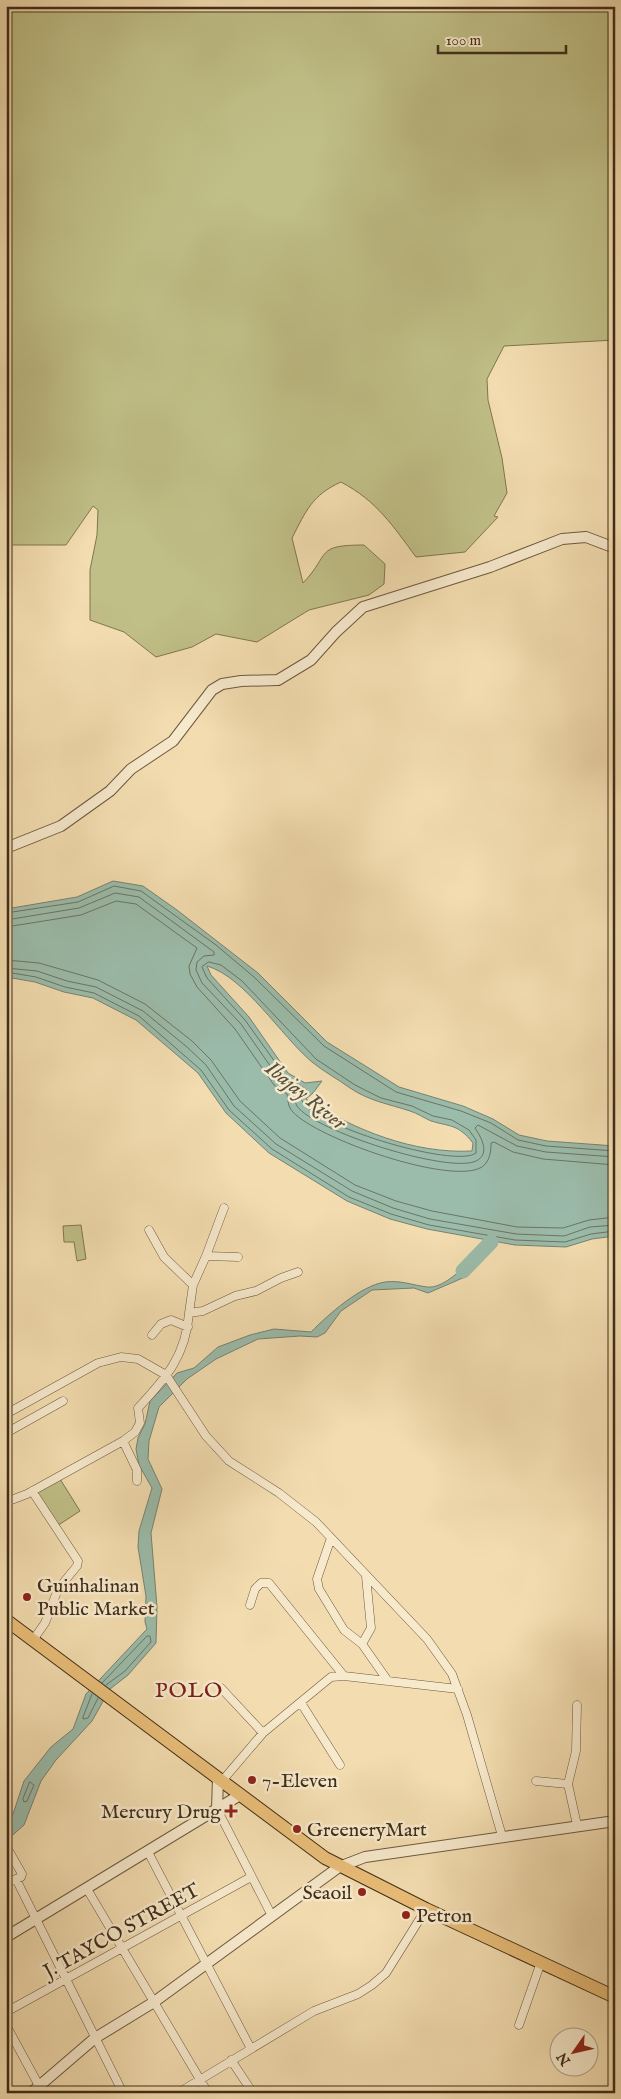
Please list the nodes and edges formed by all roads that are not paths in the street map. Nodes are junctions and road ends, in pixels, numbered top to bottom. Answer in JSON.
{"nodes":[{"id":1,"x":615,"y":548,"type":"edge"},
{"id":2,"x":6,"y":848,"type":"edge"},
{"id":3,"x":224,"y":1208,"type":"dead end"},
{"id":4,"x":149,"y":1230,"type":"dead end"},
{"id":5,"x":206,"y":1256,"type":"junction"},
{"id":6,"x":238,"y":1257,"type":"dead end"},
{"id":7,"x":298,"y":1272,"type":"dead end"},
{"id":8,"x":193,"y":1285,"type":"junction"},
{"id":9,"x":189,"y":1313,"type":"junction"},
{"id":10,"x":188,"y":1327,"type":"junction"},
{"id":11,"x":152,"y":1335,"type":"dead end"},
{"id":12,"x":166,"y":1375,"type":"junction"},
{"id":13,"x":63,"y":1401,"type":"dead end"},
{"id":14,"x":6,"y":1414,"type":"edge"},
{"id":15,"x":6,"y":1433,"type":"edge"},
{"id":16,"x":123,"y":1441,"type":"junction"},
{"id":17,"x":137,"y":1481,"type":"dead end"},
{"id":18,"x":32,"y":1491,"type":"junction"},
{"id":19,"x":6,"y":1502,"type":"edge"},
{"id":20,"x":331,"y":1538,"type":"junction"},
{"id":21,"x":366,"y":1576,"type":"junction"},
{"id":22,"x":250,"y":1605,"type":"dead end"},
{"id":23,"x":6,"y":1620,"type":"edge"},
{"id":24,"x":33,"y":1640,"type":"junction"},
{"id":25,"x":362,"y":1644,"type":"junction"},
{"id":26,"x":344,"y":1676,"type":"junction"},
{"id":27,"x":388,"y":1681,"type":"junction"},
{"id":28,"x":221,"y":1688,"type":"dead end"},
{"id":29,"x":458,"y":1689,"type":"junction"},
{"id":30,"x":301,"y":1703,"type":"junction"},
{"id":31,"x":576,"y":1705,"type":"dead end"},
{"id":32,"x":263,"y":1733,"type":"junction"},
{"id":33,"x":340,"y":1765,"type":"dead end"},
{"id":34,"x":220,"y":1780,"type":"junction"},
{"id":35,"x":536,"y":1782,"type":"dead end"},
{"id":36,"x":568,"y":1784,"type":"junction"},
{"id":37,"x":240,"y":1795,"type":"junction"},
{"id":38,"x":217,"y":1809,"type":"junction"},
{"id":39,"x":615,"y":1821,"type":"edge"},
{"id":40,"x":577,"y":1825,"type":"junction"},
{"id":41,"x":502,"y":1836,"type":"junction"},
{"id":42,"x":6,"y":1846,"type":"edge"},
{"id":43,"x":148,"y":1852,"type":"junction"},
{"id":44,"x":339,"y":1867,"type":"junction"},
{"id":45,"x":250,"y":1877,"type":"junction"},
{"id":46,"x":16,"y":1879,"type":"junction"},
{"id":47,"x":6,"y":1883,"type":"edge"},
{"id":48,"x":86,"y":1889,"type":"junction"},
{"id":49,"x":426,"y":1909,"type":"junction"},
{"id":50,"x":181,"y":1916,"type":"junction"},
{"id":51,"x":272,"y":1916,"type":"junction"},
{"id":52,"x":35,"y":1920,"type":"junction"},
{"id":53,"x":6,"y":1937,"type":"edge"},
{"id":54,"x":122,"y":1948,"type":"junction"},
{"id":55,"x":541,"y":1962,"type":"junction"},
{"id":56,"x":206,"y":1964,"type":"junction"},
{"id":57,"x":66,"y":1980,"type":"junction"},
{"id":58,"x":615,"y":1997,"type":"edge"},
{"id":59,"x":154,"y":2002,"type":"junction"},
{"id":60,"x":6,"y":2012,"type":"edge"},
{"id":61,"x":6,"y":2025,"type":"edge"},
{"id":62,"x":519,"y":2025,"type":"dead end"},
{"id":63,"x":95,"y":2038,"type":"junction"},
{"id":64,"x":250,"y":2048,"type":"junction"},
{"id":65,"x":231,"y":2060,"type":"junction"},
{"id":66,"x":200,"y":2079,"type":"junction"},
{"id":67,"x":41,"y":2089,"type":"edge"},
{"id":68,"x":30,"y":2093,"type":"edge"},
{"id":69,"x":123,"y":2093,"type":"edge"},
{"id":70,"x":178,"y":2093,"type":"edge"},
{"id":71,"x":208,"y":2093,"type":"edge"},
{"id":72,"x":253,"y":2093,"type":"edge"}],
"edges":[{"from":1,"to":2,"type":"street"},
{"from":3,"to":5,"type":"street"},
{"from":4,"to":8,"type":"street"},
{"from":5,"to":6,"type":"street"},
{"from":5,"to":8,"type":"street"},
{"from":7,"to":9,"type":"street"},
{"from":8,"to":9,"type":"street"},
{"from":9,"to":10,"type":"street"},
{"from":10,"to":11,"type":"street"},
{"from":10,"to":12,"type":"street"},
{"from":12,"to":14,"type":"street"},
{"from":12,"to":16,"type":"street"},
{"from":12,"to":20,"type":"street"},
{"from":13,"to":15,"type":"street"},
{"from":16,"to":17,"type":"street"},
{"from":16,"to":18,"type":"street"},
{"from":18,"to":19,"type":"street"},
{"from":18,"to":24,"type":"street"},
{"from":20,"to":21,"type":"street"},
{"from":20,"to":25,"type":"street"},
{"from":21,"to":25,"type":"street"},
{"from":21,"to":29,"type":"street"},
{"from":22,"to":26,"type":"street"},
{"from":23,"to":24,"type":"main road"},
{"from":24,"to":34,"type":"main road"},
{"from":25,"to":27,"type":"street"},
{"from":26,"to":27,"type":"street"},
{"from":26,"to":30,"type":"street"},
{"from":27,"to":29,"type":"street"},
{"from":28,"to":32,"type":"street"},
{"from":29,"to":41,"type":"street"},
{"from":30,"to":32,"type":"street"},
{"from":30,"to":33,"type":"street"},
{"from":31,"to":36,"type":"street"},
{"from":32,"to":34,"type":"street"},
{"from":34,"to":37,"type":"main road"},
{"from":34,"to":38,"type":"street"},
{"from":35,"to":36,"type":"street"},
{"from":36,"to":40,"type":"street"},
{"from":37,"to":38,"type":"street"},
{"from":37,"to":44,"type":"main road"},
{"from":38,"to":43,"type":"street"},
{"from":38,"to":45,"type":"street"},
{"from":39,"to":40,"type":"street"},
{"from":40,"to":41,"type":"street"},
{"from":41,"to":44,"type":"street"},
{"from":42,"to":46,"type":"street"},
{"from":43,"to":48,"type":"street"},
{"from":43,"to":50,"type":"street"},
{"from":44,"to":49,"type":"main road"},
{"from":44,"to":51,"type":"street"},
{"from":45,"to":50,"type":"street","name":"J. TAYCO STREET"},
{"from":45,"to":51,"type":"street"},
{"from":46,"to":47,"type":"street"},
{"from":46,"to":52,"type":"street"},
{"from":48,"to":52,"type":"street"},
{"from":48,"to":54,"type":"street"},
{"from":49,"to":55,"type":"main road"},
{"from":49,"to":64,"type":"street"},
{"from":50,"to":54,"type":"street","name":"J. TAYCO STREET"},
{"from":50,"to":56,"type":"street"},
{"from":51,"to":56,"type":"street"},
{"from":52,"to":53,"type":"street"},
{"from":52,"to":57,"type":"street"},
{"from":54,"to":57,"type":"street","name":"J. TAYCO STREET"},
{"from":54,"to":59,"type":"street"},
{"from":55,"to":58,"type":"main road"},
{"from":55,"to":62,"type":"street"},
{"from":56,"to":59,"type":"street"},
{"from":56,"to":64,"type":"street"},
{"from":57,"to":60,"type":"street","name":"J. TAYCO STREET"},
{"from":57,"to":63,"type":"street"},
{"from":59,"to":63,"type":"street"},
{"from":59,"to":66,"type":"street"},
{"from":61,"to":67,"type":"street"},
{"from":63,"to":67,"type":"street"},
{"from":63,"to":69,"type":"street"},
{"from":64,"to":65,"type":"street"},
{"from":65,"to":66,"type":"street"},
{"from":65,"to":72,"type":"street"},
{"from":66,"to":70,"type":"street"},
{"from":66,"to":71,"type":"street"},
{"from":67,"to":68,"type":"street"}]}
